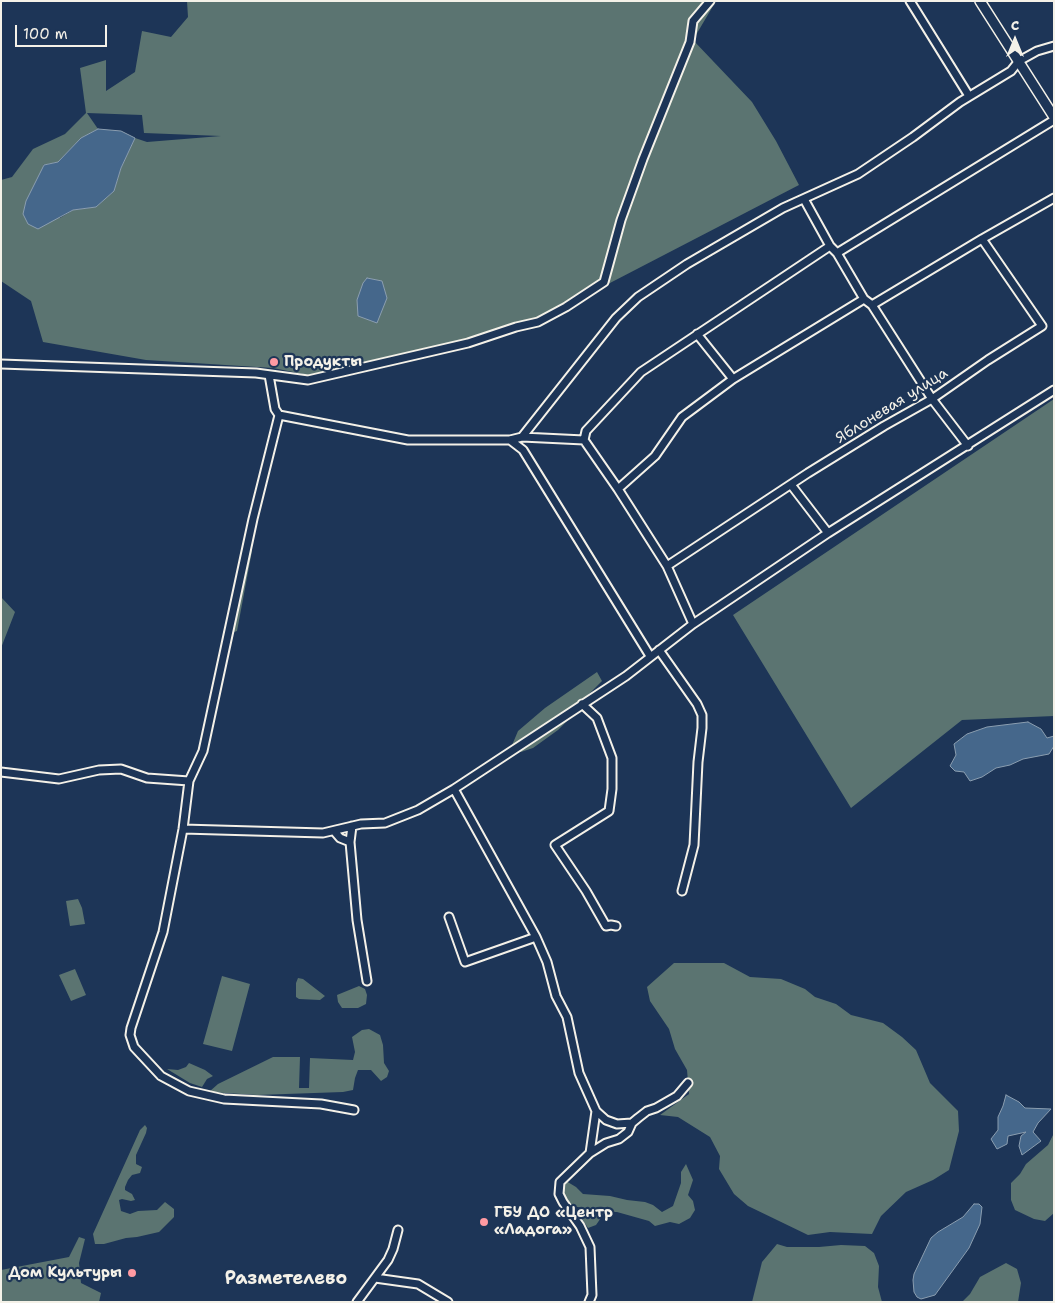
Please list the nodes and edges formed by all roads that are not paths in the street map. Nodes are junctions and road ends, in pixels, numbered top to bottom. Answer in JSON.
{"nodes":[{"id":1,"x":710,"y":1,"type":"edge"},
{"id":2,"x":910,"y":1,"type":"edge"},
{"id":3,"x":980,"y":1,"type":"edge"},
{"id":4,"x":1054,"y":46,"type":"edge"},
{"id":5,"x":1019,"y":61,"type":"junction"},
{"id":6,"x":969,"y":96,"type":"junction"},
{"id":7,"x":1054,"y":118,"type":"edge"},
{"id":8,"x":1054,"y":198,"type":"edge"},
{"id":9,"x":804,"y":199,"type":"junction"},
{"id":10,"x":982,"y":239,"type":"junction"},
{"id":11,"x":830,"y":246,"type":"junction"},
{"id":12,"x":837,"y":253,"type":"junction"},
{"id":13,"x":864,"y":299,"type":"junction"},
{"id":14,"x":872,"y":305,"type":"junction"},
{"id":15,"x":697,"y":334,"type":"junction"},
{"id":16,"x":1,"y":364,"type":"edge"},
{"id":17,"x":269,"y":375,"type":"junction"},
{"id":18,"x":733,"y":378,"type":"junction"},
{"id":19,"x":1054,"y":390,"type":"edge"},
{"id":20,"x":932,"y":399,"type":"junction"},
{"id":21,"x":279,"y":415,"type":"junction"},
{"id":22,"x":522,"y":437,"type":"junction"},
{"id":23,"x":510,"y":440,"type":"junction"},
{"id":24,"x":584,"y":440,"type":"junction"},
{"id":25,"x":968,"y":446,"type":"junction"},
{"id":26,"x":792,"y":486,"type":"junction"},
{"id":27,"x":618,"y":489,"type":"junction"},
{"id":28,"x":828,"y":533,"type":"junction"},
{"id":29,"x":667,"y":566,"type":"junction"},
{"id":30,"x":693,"y":624,"type":"junction"},
{"id":31,"x":659,"y":650,"type":"junction"},
{"id":32,"x":650,"y":656,"type":"junction"},
{"id":33,"x":582,"y":704,"type":"junction"},
{"id":34,"x":1,"y":772,"type":"edge"},
{"id":35,"x":189,"y":781,"type":"junction"},
{"id":36,"x":454,"y":789,"type":"junction"},
{"id":37,"x":352,"y":826,"type":"junction"},
{"id":38,"x":183,"y":829,"type":"junction"},
{"id":39,"x":334,"y":831,"type":"junction"},
{"id":40,"x":350,"y":842,"type":"junction"},
{"id":41,"x":682,"y":891,"type":"dead end"},
{"id":42,"x":449,"y":917,"type":"dead end"},
{"id":43,"x":616,"y":926,"type":"dead end"},
{"id":44,"x":536,"y":937,"type":"junction"},
{"id":45,"x":367,"y":981,"type":"dead end"},
{"id":46,"x":688,"y":1083,"type":"dead end"},
{"id":47,"x":354,"y":1110,"type":"dead end"},
{"id":48,"x":596,"y":1111,"type":"junction"},
{"id":49,"x":632,"y":1123,"type":"junction"},
{"id":50,"x":590,"y":1153,"type":"junction"},
{"id":51,"x":398,"y":1230,"type":"dead end"},
{"id":52,"x":374,"y":1278,"type":"junction"},
{"id":53,"x":357,"y":1302,"type":"edge"},
{"id":54,"x":448,"y":1302,"type":"edge"},
{"id":55,"x":589,"y":1302,"type":"edge"}],
"edges":[{"from":1,"to":17,"type":"street"},
{"from":2,"to":6,"type":"street"},
{"from":3,"to":5,"type":"street"},
{"from":4,"to":5,"type":"street"},
{"from":5,"to":6,"type":"street"},
{"from":5,"to":7,"type":"street"},
{"from":6,"to":9,"type":"street"},
{"from":7,"to":12,"type":"street"},
{"from":8,"to":10,"type":"street"},
{"from":9,"to":11,"type":"street"},
{"from":9,"to":22,"type":"street"},
{"from":10,"to":14,"type":"street"},
{"from":10,"to":20,"type":"street","name":"Яблоневая улица"},
{"from":11,"to":12,"type":"street"},
{"from":11,"to":15,"type":"street"},
{"from":12,"to":13,"type":"street"},
{"from":13,"to":14,"type":"street"},
{"from":13,"to":18,"type":"street"},
{"from":14,"to":20,"type":"street"},
{"from":15,"to":18,"type":"street"},
{"from":15,"to":24,"type":"street"},
{"from":16,"to":17,"type":"street"},
{"from":17,"to":21,"type":"street"},
{"from":18,"to":27,"type":"street"},
{"from":19,"to":25,"type":"street"},
{"from":20,"to":25,"type":"street"},
{"from":20,"to":26,"type":"street","name":"Яблоневая улица"},
{"from":21,"to":23,"type":"street"},
{"from":21,"to":35,"type":"street"},
{"from":22,"to":23,"type":"street"},
{"from":22,"to":24,"type":"street"},
{"from":23,"to":32,"type":"street"},
{"from":24,"to":27,"type":"street"},
{"from":25,"to":28,"type":"street"},
{"from":26,"to":28,"type":"street"},
{"from":26,"to":29,"type":"street","name":"Яблоневая улица"},
{"from":27,"to":29,"type":"street"},
{"from":28,"to":30,"type":"street"},
{"from":29,"to":30,"type":"street"},
{"from":30,"to":31,"type":"street"},
{"from":31,"to":32,"type":"street"},
{"from":31,"to":41,"type":"street"},
{"from":32,"to":33,"type":"street"},
{"from":33,"to":36,"type":"street"},
{"from":33,"to":43,"type":"street"},
{"from":34,"to":35,"type":"street"},
{"from":35,"to":38,"type":"street"},
{"from":36,"to":37,"type":"street"},
{"from":36,"to":44,"type":"street"},
{"from":37,"to":39,"type":"street"},
{"from":37,"to":40,"type":"street"},
{"from":38,"to":39,"type":"street"},
{"from":38,"to":47,"type":"street"},
{"from":39,"to":40,"type":"street"},
{"from":40,"to":45,"type":"street"},
{"from":42,"to":44,"type":"street"},
{"from":44,"to":48,"type":"street"},
{"from":46,"to":49,"type":"street"},
{"from":48,"to":49,"type":"street"},
{"from":48,"to":50,"type":"street"},
{"from":49,"to":50,"type":"street"},
{"from":50,"to":55,"type":"street"},
{"from":51,"to":52,"type":"street"},
{"from":52,"to":53,"type":"street"},
{"from":52,"to":54,"type":"street"}]}
